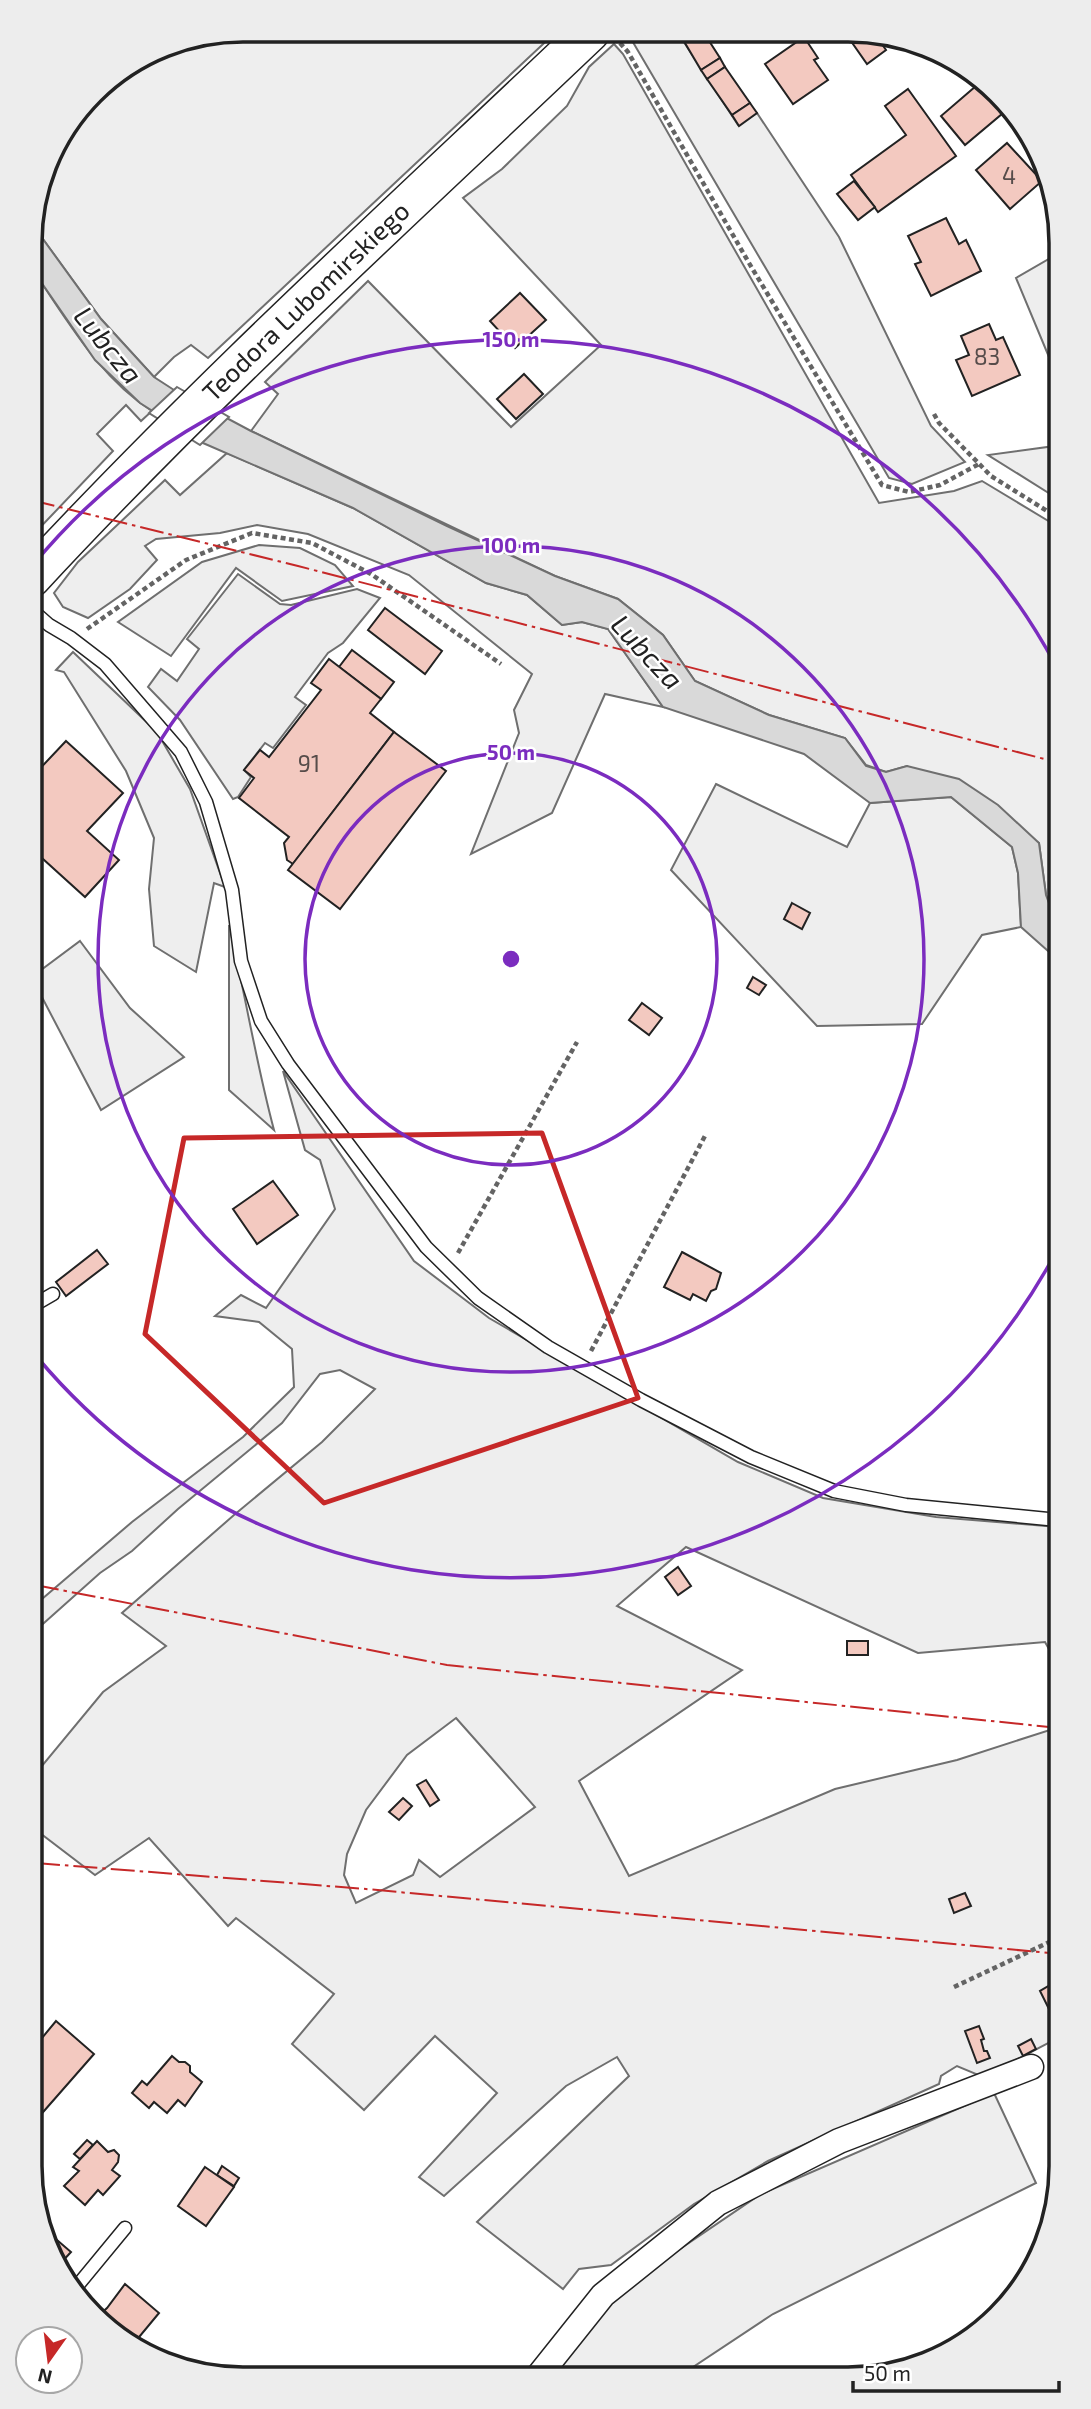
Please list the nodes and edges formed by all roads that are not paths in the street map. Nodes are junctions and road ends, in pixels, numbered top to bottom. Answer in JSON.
{"nodes":[{"id":1,"x":593,"y":42,"type":"edge"},
{"id":2,"x":42,"y":567,"type":"edge"},
{"id":3,"x":42,"y":618,"type":"edge"},
{"id":4,"x":53,"y":1294,"type":"dead end"},
{"id":5,"x":42,"y":1300,"type":"edge"},
{"id":6,"x":1049,"y":1519,"type":"edge"},
{"id":7,"x":1031,"y":2067,"type":"dead end"},
{"id":8,"x":125,"y":2228,"type":"dead end"},
{"id":9,"x":80,"y":2282,"type":"edge"},
{"id":10,"x":546,"y":2367,"type":"edge"}],
"edges":[{"from":1,"to":2,"type":"highway","name":"Teodora Lubomirskiego"},
{"from":3,"to":6,"type":"lane"},
{"from":4,"to":5,"type":"lane"},
{"from":7,"to":10,"type":"street"},
{"from":8,"to":9,"type":"lane"}]}
